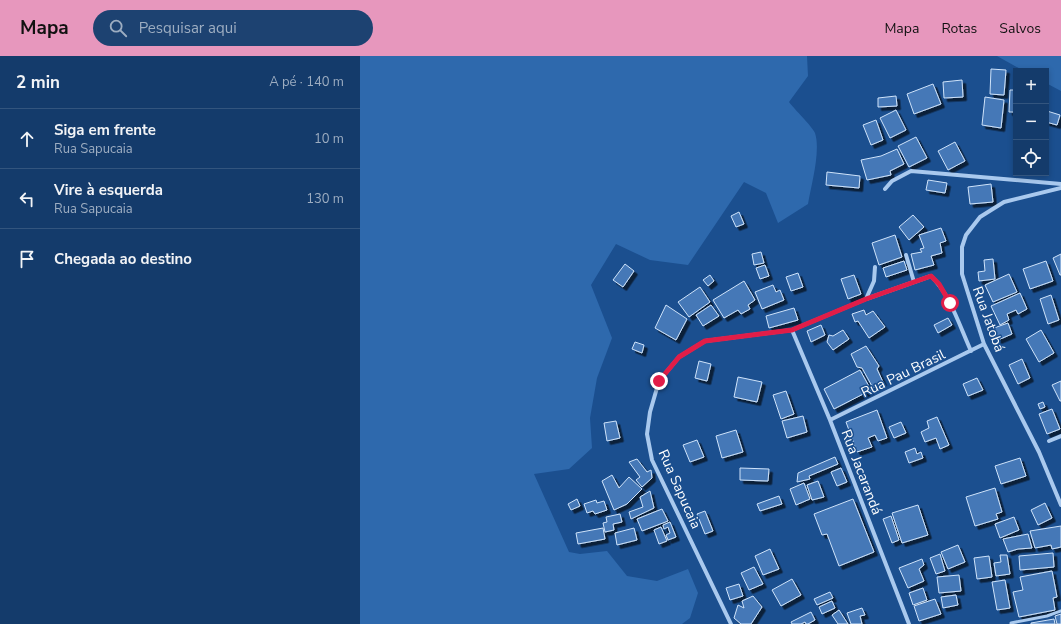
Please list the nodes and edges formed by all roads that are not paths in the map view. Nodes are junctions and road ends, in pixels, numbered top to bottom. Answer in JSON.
{"nodes":[{"id":1,"x":1061,"y":184,"type":"edge"},
{"id":2,"x":1061,"y":188,"type":"edge"},
{"id":3,"x":886,"y":189,"type":"dead end"},
{"id":4,"x":906,"y":254,"type":"dead end"},
{"id":5,"x":875,"y":267,"type":"dead end"},
{"id":6,"x":914,"y":282,"type":"junction"},
{"id":7,"x":866,"y":299,"type":"junction"},
{"id":8,"x":792,"y":330,"type":"junction"},
{"id":9,"x":984,"y":344,"type":"junction"},
{"id":10,"x":971,"y":351,"type":"junction"},
{"id":11,"x":830,"y":420,"type":"junction"},
{"id":12,"x":1061,"y":436,"type":"edge"},
{"id":13,"x":1049,"y":441,"type":"dead end"},
{"id":14,"x":1061,"y":505,"type":"edge"},
{"id":15,"x":1061,"y":611,"type":"edge"},
{"id":16,"x":731,"y":624,"type":"edge"},
{"id":17,"x":909,"y":624,"type":"edge"},
{"id":18,"x":1011,"y":624,"type":"edge"}],
"edges":[{"from":1,"to":3,"type":"street"},
{"from":2,"to":9,"type":"street","name":"Rua Jatobá"},
{"from":4,"to":6,"type":"street"},
{"from":5,"to":7,"type":"street"},
{"from":6,"to":7,"type":"street","name":"Rua Sapucaia"},
{"from":6,"to":10,"type":"street","name":"Rua Sapucaia"},
{"from":7,"to":8,"type":"street","name":"Rua Sapucaia"},
{"from":8,"to":11,"type":"street","name":"Rua Jacarandá"},
{"from":8,"to":16,"type":"street","name":"Rua Sapucaia"},
{"from":9,"to":10,"type":"street","name":"Rua Pau Brasil"},
{"from":9,"to":14,"type":"street","name":"Rua Jatobá"},
{"from":10,"to":11,"type":"street","name":"Rua Pau Brasil"},
{"from":11,"to":17,"type":"street","name":"Rua Jacarandá"},
{"from":12,"to":13,"type":"street"},
{"from":15,"to":18,"type":"lane"}]}
